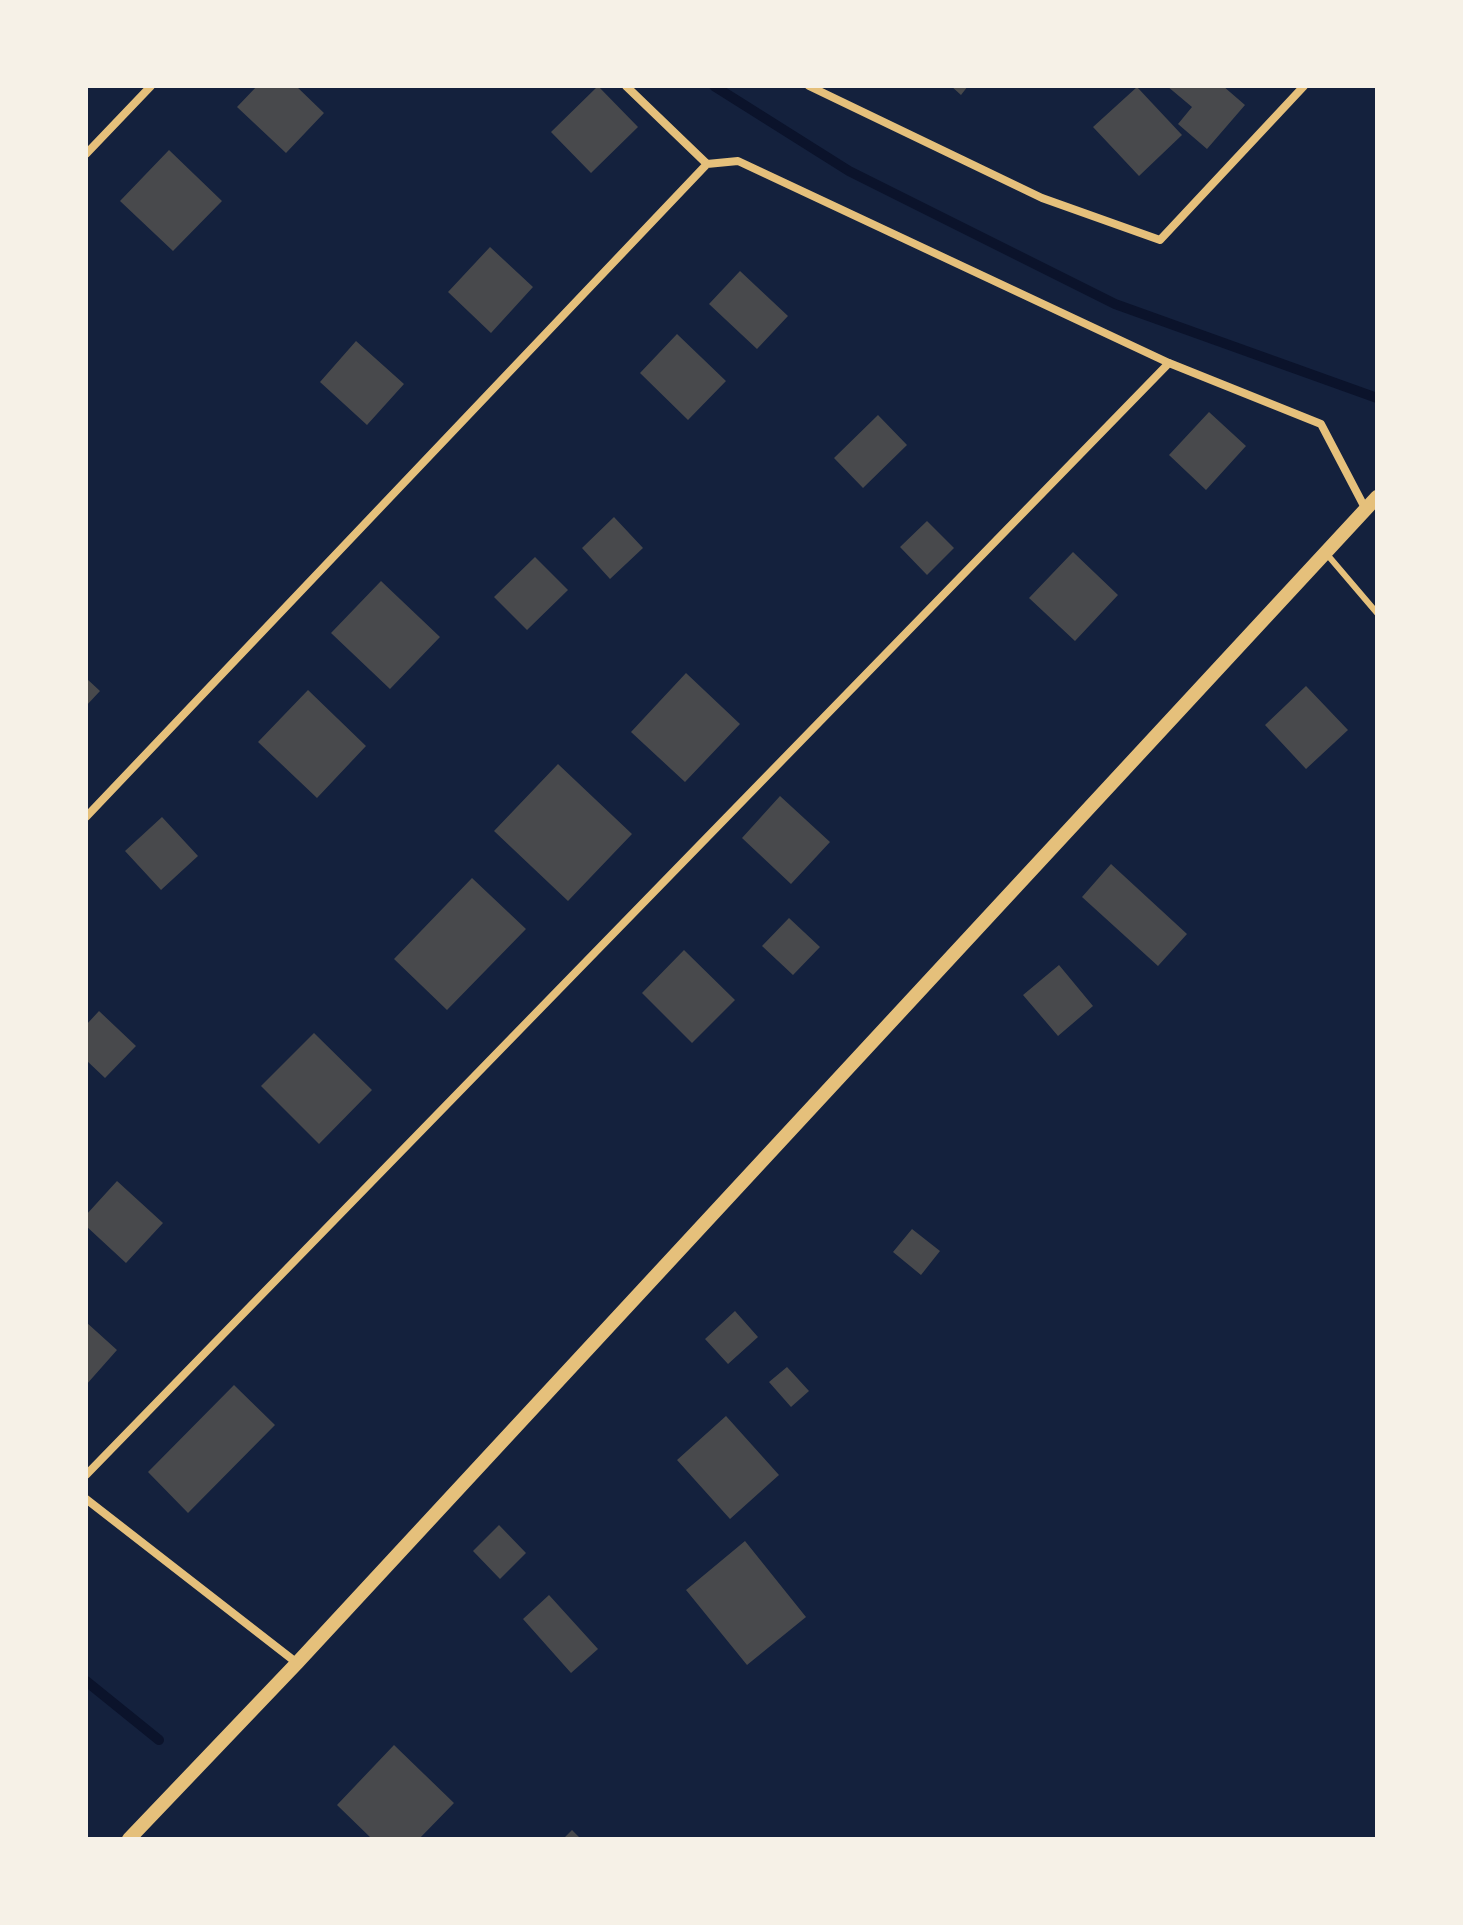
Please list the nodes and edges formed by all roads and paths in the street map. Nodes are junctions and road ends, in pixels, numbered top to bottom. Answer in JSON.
{"nodes":[{"id":1,"x":151,"y":86,"type":"edge"},
{"id":2,"x":626,"y":86,"type":"edge"},
{"id":3,"x":809,"y":86,"type":"edge"},
{"id":4,"x":1304,"y":86,"type":"edge"},
{"id":5,"x":86,"y":154,"type":"edge"},
{"id":6,"x":707,"y":164,"type":"junction"},
{"id":7,"x":1169,"y":363,"type":"junction"},
{"id":8,"x":1377,"y":497,"type":"edge"},
{"id":9,"x":1365,"y":508,"type":"junction"},
{"id":10,"x":1325,"y":551,"type":"junction"},
{"id":11,"x":1377,"y":613,"type":"edge"},
{"id":12,"x":86,"y":817,"type":"edge"},
{"id":13,"x":86,"y":1475,"type":"edge"},
{"id":14,"x":86,"y":1499,"type":"edge"},
{"id":15,"x":297,"y":1663,"type":"junction"},
{"id":16,"x":129,"y":1839,"type":"edge"}],
"edges":[{"from":1,"to":5,"type":"street"},
{"from":2,"to":6,"type":"street"},
{"from":3,"to":4,"type":"street"},
{"from":6,"to":7,"type":"street"},
{"from":6,"to":12,"type":"street"},
{"from":7,"to":9,"type":"street"},
{"from":7,"to":13,"type":"street"},
{"from":8,"to":9,"type":"street"},
{"from":9,"to":10,"type":"street"},
{"from":10,"to":11,"type":"lane"},
{"from":10,"to":15,"type":"street"},
{"from":14,"to":15,"type":"street"},
{"from":15,"to":16,"type":"street"}]}
